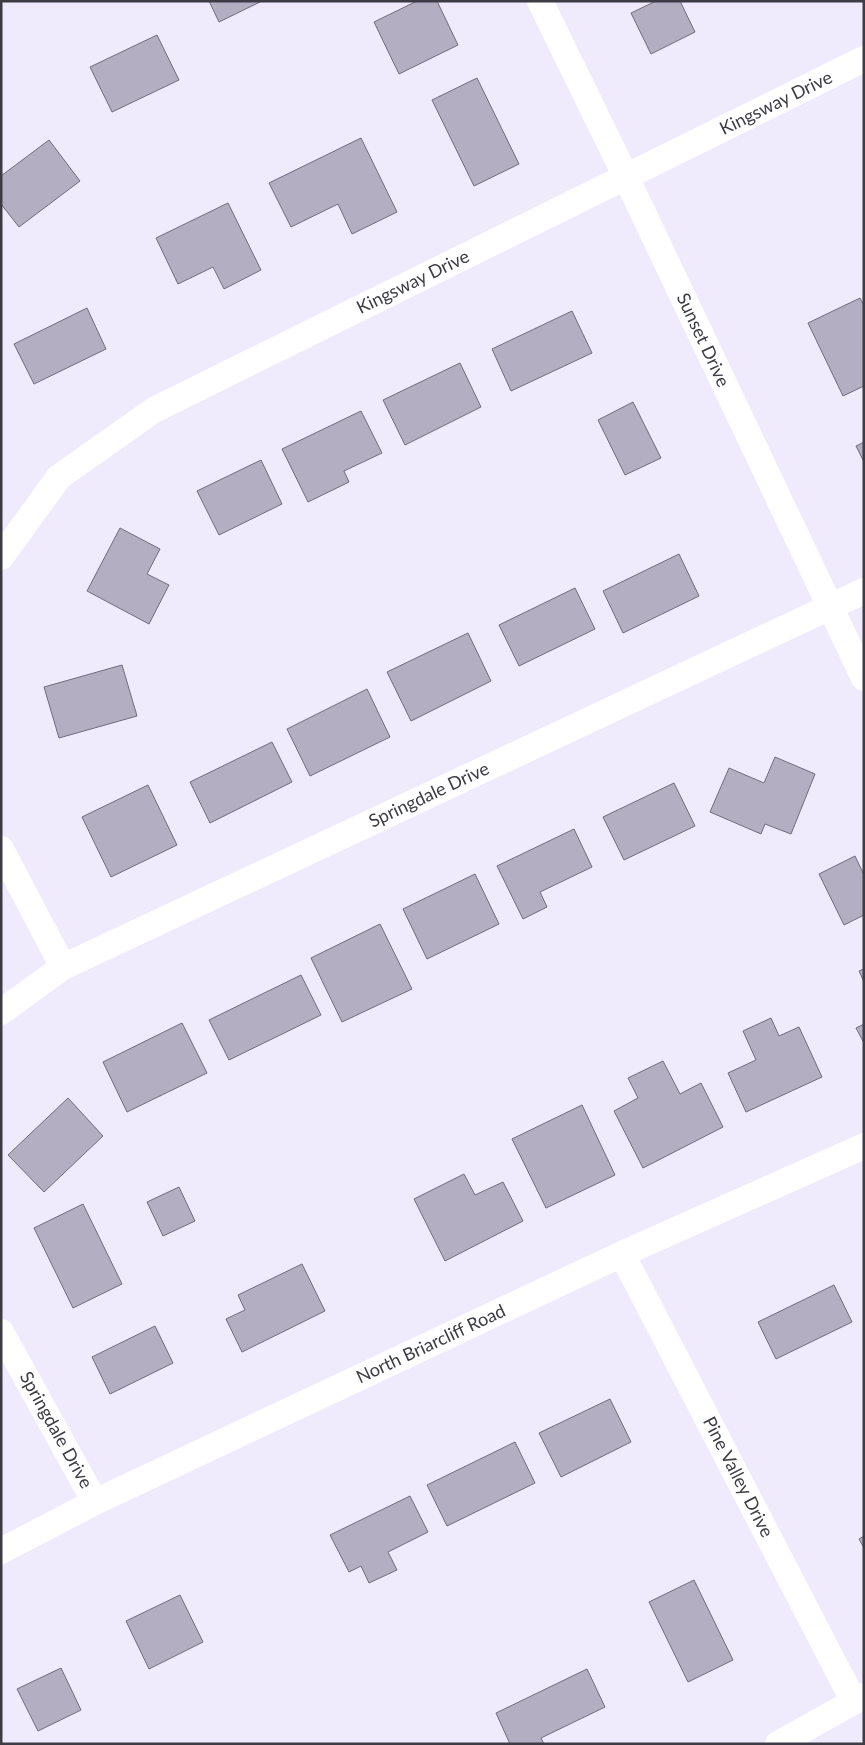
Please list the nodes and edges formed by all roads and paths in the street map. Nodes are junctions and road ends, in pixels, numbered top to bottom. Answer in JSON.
{"nodes":[{"id":1,"x":540,"y":1,"type":"edge"},
{"id":2,"x":864,"y":59,"type":"edge"},
{"id":3,"x":626,"y":177,"type":"junction"},
{"id":4,"x":1,"y":557,"type":"edge"},
{"id":5,"x":864,"y":591,"type":"edge"},
{"id":6,"x":829,"y":606,"type":"junction"},
{"id":7,"x":864,"y":678,"type":"edge"},
{"id":8,"x":1,"y":849,"type":"edge"},
{"id":9,"x":63,"y":967,"type":"junction"},
{"id":10,"x":1,"y":1012,"type":"edge"},
{"id":11,"x":864,"y":1146,"type":"edge"},
{"id":12,"x":622,"y":1254,"type":"junction"},
{"id":13,"x":1,"y":1332,"type":"edge"},
{"id":14,"x":95,"y":1502,"type":"junction"},
{"id":15,"x":1,"y":1551,"type":"edge"},
{"id":16,"x":859,"y":1698,"type":"edge"},
{"id":17,"x":778,"y":1744,"type":"edge"}],
"edges":[{"from":1,"to":3,"type":"street","name":"Sunset Drive"},
{"from":2,"to":3,"type":"street","name":"Kingsway Drive"},
{"from":3,"to":4,"type":"street","name":"Kingsway Drive"},
{"from":3,"to":6,"type":"street","name":"Sunset Drive"},
{"from":5,"to":6,"type":"street","name":"Springdale Drive"},
{"from":6,"to":7,"type":"street","name":"Sunset Drive"},
{"from":6,"to":9,"type":"street","name":"Springdale Drive"},
{"from":8,"to":9,"type":"street"},
{"from":9,"to":10,"type":"street","name":"Springdale Drive"},
{"from":11,"to":12,"type":"street","name":"North Briarcliff Road"},
{"from":12,"to":14,"type":"street","name":"North Briarcliff Road"},
{"from":12,"to":16,"type":"street","name":"Pine Valley Drive"},
{"from":13,"to":14,"type":"street","name":"Springdale Drive"},
{"from":14,"to":15,"type":"street","name":"North Briarcliff Road"},
{"from":16,"to":17,"type":"street"}]}
